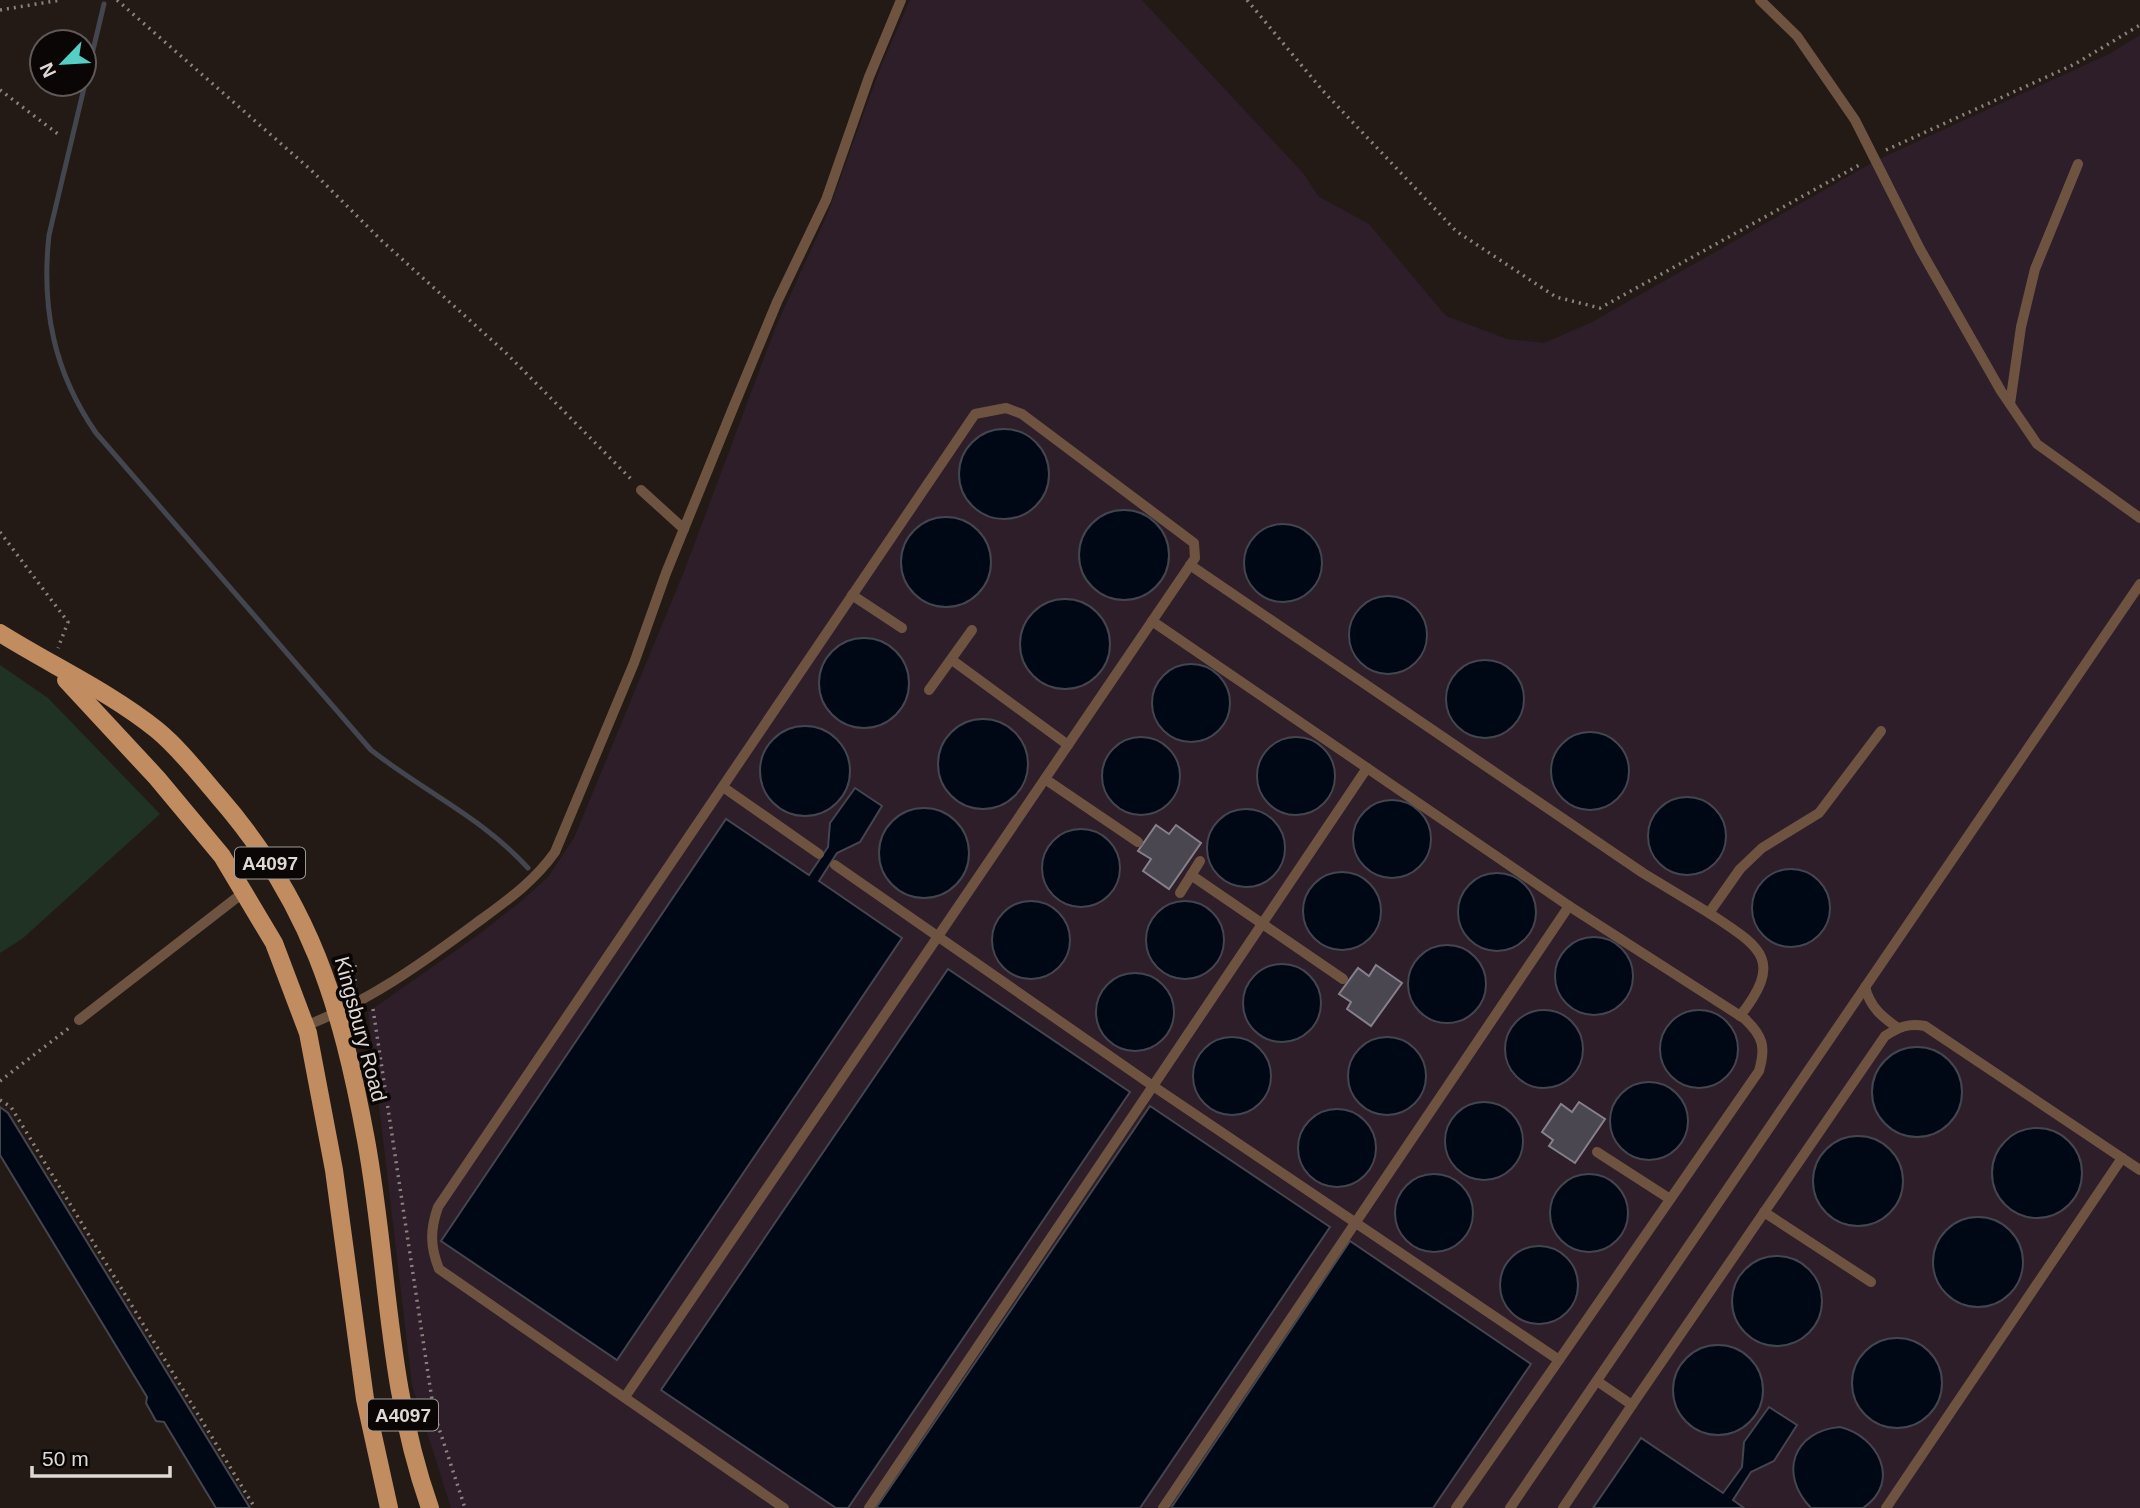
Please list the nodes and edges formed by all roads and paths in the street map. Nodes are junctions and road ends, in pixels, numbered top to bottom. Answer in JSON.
{"nodes":[{"id":1,"x":61,"y":0,"type":"edge"},
{"id":2,"x":117,"y":0,"type":"edge"},
{"id":3,"x":901,"y":0,"type":"edge"},
{"id":4,"x":1247,"y":0,"type":"edge"},
{"id":5,"x":1760,"y":0,"type":"edge"},
{"id":6,"x":0,"y":10,"type":"edge"},
{"id":7,"x":2140,"y":25,"type":"edge"},
{"id":8,"x":0,"y":90,"type":"edge"},
{"id":9,"x":58,"y":134,"type":"dead end"},
{"id":10,"x":1874,"y":156,"type":"junction"},
{"id":11,"x":2078,"y":164,"type":"dead end"},
{"id":12,"x":2010,"y":404,"type":"junction"},
{"id":13,"x":641,"y":490,"type":"joint"},
{"id":14,"x":2140,"y":518,"type":"edge"},
{"id":15,"x":684,"y":529,"type":"junction"},
{"id":16,"x":0,"y":533,"type":"edge"},
{"id":17,"x":1190,"y":565,"type":"junction"},
{"id":18,"x":2140,"y":584,"type":"edge"},
{"id":19,"x":852,"y":595,"type":"junction"},
{"id":20,"x":1152,"y":621,"type":"junction"},
{"id":21,"x":902,"y":628,"type":"dead end"},
{"id":22,"x":972,"y":630,"type":"dead end"},
{"id":23,"x":0,"y":633,"type":"edge"},
{"id":24,"x":952,"y":660,"type":"junction"},
{"id":25,"x":54,"y":667,"type":"junction"},
{"id":26,"x":929,"y":690,"type":"dead end"},
{"id":27,"x":1881,"y":731,"type":"dead end"},
{"id":28,"x":1068,"y":745,"type":"junction"},
{"id":29,"x":1367,"y":768,"type":"junction"},
{"id":30,"x":1045,"y":779,"type":"junction"},
{"id":31,"x":723,"y":787,"type":"junction"},
{"id":32,"x":1138,"y":842,"type":"dead end"},
{"id":33,"x":819,"y":854,"type":"dead end"},
{"id":34,"x":1200,"y":861,"type":"dead end"},
{"id":35,"x":835,"y":865,"type":"dead end"},
{"id":36,"x":1191,"y":875,"type":"junction"},
{"id":37,"x":244,"y":892,"type":"junction"},
{"id":38,"x":1180,"y":893,"type":"dead end"},
{"id":39,"x":1569,"y":906,"type":"junction"},
{"id":40,"x":1709,"y":913,"type":"junction"},
{"id":41,"x":1262,"y":924,"type":"junction"},
{"id":42,"x":938,"y":937,"type":"junction"},
{"id":43,"x":355,"y":962,"type":"dead end"},
{"id":44,"x":1343,"y":979,"type":"dead end"},
{"id":45,"x":1865,"y":987,"type":"junction"},
{"id":46,"x":371,"y":995,"type":"junction"},
{"id":47,"x":355,"y":1005,"type":"junction"},
{"id":48,"x":338,"y":1014,"type":"junction"},
{"id":49,"x":1740,"y":1016,"type":"junction"},
{"id":50,"x":79,"y":1020,"type":"joint"},
{"id":51,"x":305,"y":1026,"type":"junction"},
{"id":52,"x":1898,"y":1028,"type":"junction"},
{"id":53,"x":0,"y":1081,"type":"edge"},
{"id":54,"x":1153,"y":1086,"type":"junction"},
{"id":55,"x":0,"y":1100,"type":"edge"},
{"id":56,"x":1597,"y":1152,"type":"dead end"},
{"id":57,"x":2122,"y":1158,"type":"junction"},
{"id":58,"x":2140,"y":1170,"type":"edge"},
{"id":59,"x":1670,"y":1199,"type":"junction"},
{"id":60,"x":1764,"y":1212,"type":"junction"},
{"id":61,"x":1356,"y":1222,"type":"junction"},
{"id":62,"x":1871,"y":1282,"type":"dead end"},
{"id":63,"x":1559,"y":1360,"type":"junction"},
{"id":64,"x":1597,"y":1381,"type":"junction"},
{"id":65,"x":625,"y":1398,"type":"junction"},
{"id":66,"x":1632,"y":1405,"type":"junction"},
{"id":67,"x":255,"y":1508,"type":"edge"},
{"id":68,"x":389,"y":1508,"type":"edge"},
{"id":69,"x":430,"y":1508,"type":"edge"},
{"id":70,"x":465,"y":1508,"type":"edge"},
{"id":71,"x":784,"y":1508,"type":"edge"},
{"id":72,"x":869,"y":1508,"type":"edge"},
{"id":73,"x":1163,"y":1508,"type":"edge"},
{"id":74,"x":1456,"y":1508,"type":"edge"},
{"id":75,"x":1510,"y":1508,"type":"edge"},
{"id":76,"x":1563,"y":1508,"type":"edge"},
{"id":77,"x":1886,"y":1508,"type":"edge"}],
"edges":[{"from":1,"to":6,"type":"path"},
{"from":2,"to":13,"type":"path"},
{"from":3,"to":15,"type":"lane"},
{"from":4,"to":10,"type":"path"},
{"from":5,"to":10,"type":"lane"},
{"from":7,"to":10,"type":"path"},
{"from":8,"to":9,"type":"path"},
{"from":10,"to":12,"type":"lane"},
{"from":11,"to":12,"type":"lane"},
{"from":12,"to":14,"type":"lane"},
{"from":13,"to":15,"type":"lane"},
{"from":15,"to":46,"type":"lane"},
{"from":16,"to":25,"type":"path"},
{"from":17,"to":19,"type":"lane"},
{"from":17,"to":20,"type":"lane"},
{"from":17,"to":40,"type":"lane"},
{"from":18,"to":45,"type":"lane"},
{"from":19,"to":21,"type":"lane"},
{"from":19,"to":31,"type":"lane"},
{"from":20,"to":28,"type":"lane"},
{"from":20,"to":29,"type":"lane"},
{"from":22,"to":24,"type":"lane"},
{"from":23,"to":25,"type":"main road","name":"Kingsbury Road","number":"A4097"},
{"from":24,"to":26,"type":"lane"},
{"from":24,"to":28,"type":"lane"},
{"from":25,"to":37,"type":"main road","name":"Kingsbury Road","number":"A4097"},
{"from":25,"to":48,"type":"main road","name":"Kingsbury Road","number":"A4097"},
{"from":27,"to":40,"type":"lane"},
{"from":28,"to":30,"type":"lane"},
{"from":29,"to":39,"type":"lane"},
{"from":29,"to":41,"type":"lane"},
{"from":30,"to":32,"type":"lane"},
{"from":30,"to":42,"type":"lane"},
{"from":31,"to":33,"type":"lane"},
{"from":31,"to":65,"type":"lane"},
{"from":34,"to":36,"type":"lane"},
{"from":35,"to":42,"type":"lane"},
{"from":36,"to":38,"type":"lane"},
{"from":36,"to":41,"type":"lane"},
{"from":37,"to":50,"type":"lane"},
{"from":37,"to":51,"type":"main road","name":"Kingsbury Road","number":"A4097"},
{"from":39,"to":49,"type":"lane"},
{"from":39,"to":61,"type":"lane"},
{"from":40,"to":49,"type":"lane"},
{"from":41,"to":44,"type":"lane"},
{"from":41,"to":54,"type":"lane"},
{"from":42,"to":54,"type":"lane"},
{"from":42,"to":65,"type":"lane"},
{"from":43,"to":47,"type":"path"},
{"from":45,"to":52,"type":"lane"},
{"from":45,"to":64,"type":"lane"},
{"from":46,"to":47,"type":"lane"},
{"from":46,"to":70,"type":"path"},
{"from":47,"to":48,"type":"lane"},
{"from":48,"to":51,"type":"lane"},
{"from":48,"to":69,"type":"main road","name":"Kingsbury Road","number":"A4097"},
{"from":49,"to":59,"type":"lane"},
{"from":50,"to":53,"type":"path"},
{"from":51,"to":68,"type":"main road","name":"Kingsbury Road","number":"A4097"},
{"from":52,"to":57,"type":"lane"},
{"from":52,"to":60,"type":"lane"},
{"from":54,"to":61,"type":"lane"},
{"from":54,"to":72,"type":"lane"},
{"from":55,"to":67,"type":"path"},
{"from":56,"to":59,"type":"lane"},
{"from":57,"to":58,"type":"lane"},
{"from":57,"to":77,"type":"lane"},
{"from":59,"to":63,"type":"lane"},
{"from":60,"to":62,"type":"lane"},
{"from":60,"to":66,"type":"lane"},
{"from":61,"to":63,"type":"lane"},
{"from":61,"to":73,"type":"lane"},
{"from":63,"to":74,"type":"lane"},
{"from":64,"to":66,"type":"lane"},
{"from":64,"to":75,"type":"lane"},
{"from":65,"to":71,"type":"lane"},
{"from":66,"to":76,"type":"lane"}]}
